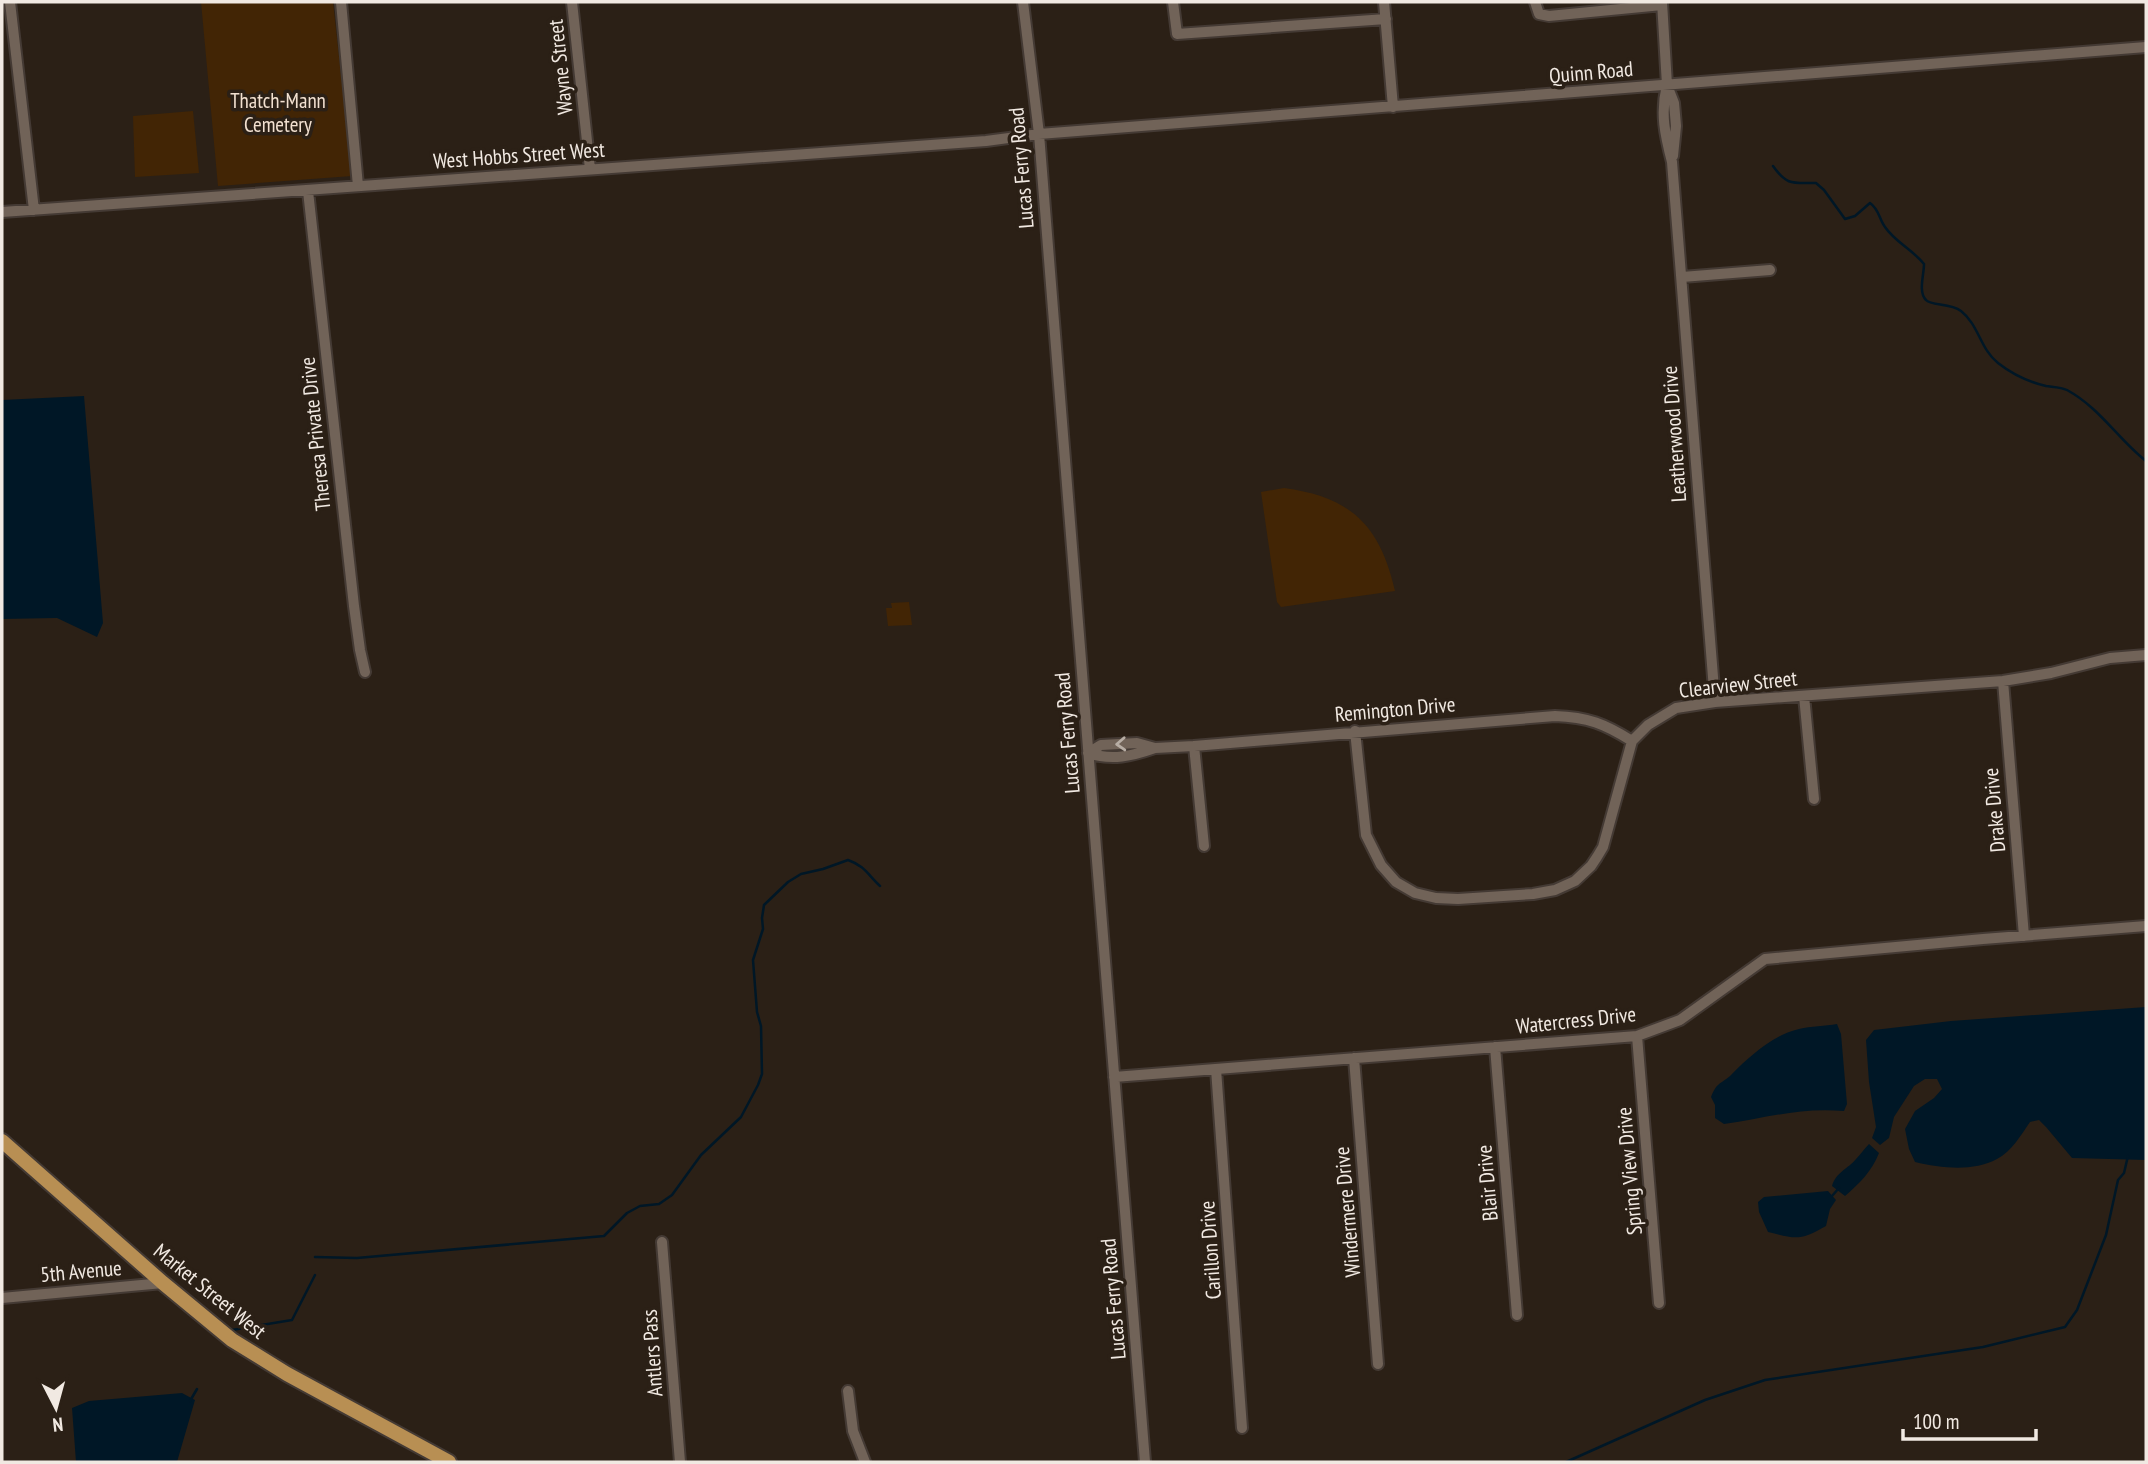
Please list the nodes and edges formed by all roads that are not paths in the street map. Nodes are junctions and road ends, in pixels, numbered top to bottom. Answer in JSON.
{"nodes":[{"id":1,"x":10,"y":2,"type":"edge"},
{"id":2,"x":341,"y":2,"type":"edge"},
{"id":3,"x":572,"y":2,"type":"edge"},
{"id":4,"x":1023,"y":2,"type":"edge"},
{"id":5,"x":1173,"y":2,"type":"edge"},
{"id":6,"x":1384,"y":2,"type":"edge"},
{"id":7,"x":1535,"y":2,"type":"edge"},
{"id":8,"x":1662,"y":3,"type":"edge"},
{"id":9,"x":1385,"y":19,"type":"junction"},
{"id":10,"x":2146,"y":47,"type":"edge"},
{"id":11,"x":1667,"y":85,"type":"junction"},
{"id":12,"x":1392,"y":107,"type":"junction"},
{"id":13,"x":1038,"y":134,"type":"junction"},
{"id":14,"x":590,"y":169,"type":"junction"},
{"id":15,"x":358,"y":186,"type":"junction"},
{"id":16,"x":307,"y":191,"type":"junction"},
{"id":17,"x":34,"y":210,"type":"junction"},
{"id":18,"x":2,"y":212,"type":"edge"},
{"id":19,"x":1770,"y":270,"type":"dead end"},
{"id":20,"x":1682,"y":277,"type":"junction"},
{"id":21,"x":2146,"y":655,"type":"edge"},
{"id":22,"x":365,"y":672,"type":"dead end"},
{"id":23,"x":2003,"y":681,"type":"junction"},
{"id":24,"x":1804,"y":696,"type":"junction"},
{"id":25,"x":1714,"y":702,"type":"junction"},
{"id":26,"x":1355,"y":731,"type":"junction"},
{"id":27,"x":1632,"y":741,"type":"junction"},
{"id":28,"x":1194,"y":746,"type":"junction"},
{"id":29,"x":1088,"y":753,"type":"junction"},
{"id":30,"x":1814,"y":799,"type":"dead end"},
{"id":31,"x":1204,"y":846,"type":"dead end"},
{"id":32,"x":2146,"y":926,"type":"edge"},
{"id":33,"x":2024,"y":936,"type":"junction"},
{"id":34,"x":1637,"y":1036,"type":"junction"},
{"id":35,"x":1495,"y":1047,"type":"junction"},
{"id":36,"x":1353,"y":1058,"type":"junction"},
{"id":37,"x":1216,"y":1069,"type":"junction"},
{"id":38,"x":1114,"y":1077,"type":"junction"},
{"id":39,"x":2,"y":1141,"type":"edge"},
{"id":40,"x":662,"y":1242,"type":"dead end"},
{"id":41,"x":163,"y":1283,"type":"junction"},
{"id":42,"x":2,"y":1298,"type":"edge"},
{"id":43,"x":1659,"y":1303,"type":"dead end"},
{"id":44,"x":1517,"y":1315,"type":"dead end"},
{"id":45,"x":1378,"y":1364,"type":"dead end"},
{"id":46,"x":848,"y":1391,"type":"dead end"},
{"id":47,"x":1242,"y":1428,"type":"dead end"},
{"id":48,"x":450,"y":1462,"type":"edge"},
{"id":49,"x":680,"y":1462,"type":"edge"},
{"id":50,"x":865,"y":1462,"type":"edge"},
{"id":51,"x":1145,"y":1462,"type":"edge"}],
"edges":[{"from":1,"to":17,"type":"street"},
{"from":2,"to":15,"type":"street"},
{"from":3,"to":14,"type":"street","name":"Wayne Street"},
{"from":4,"to":13,"type":"street","name":"Lucas Ferry Road"},
{"from":5,"to":9,"type":"street"},
{"from":6,"to":9,"type":"street"},
{"from":7,"to":8,"type":"street"},
{"from":8,"to":11,"type":"street","name":"Leatherwood Drive"},
{"from":9,"to":12,"type":"street"},
{"from":10,"to":11,"type":"street","name":"Quinn Road"},
{"from":11,"to":12,"type":"street","name":"Quinn Road"},
{"from":11,"to":20,"type":"street","name":"Leatherwood Drive"},
{"from":12,"to":13,"type":"street","name":"Quinn Road"},
{"from":13,"to":14,"type":"street","name":"West Hobbs Street West"},
{"from":13,"to":29,"type":"street","name":"Lucas Ferry Road"},
{"from":14,"to":15,"type":"street","name":"West Hobbs Street West"},
{"from":15,"to":16,"type":"street","name":"West Hobbs Street West"},
{"from":16,"to":17,"type":"street","name":"West Hobbs Street West"},
{"from":16,"to":22,"type":"street","name":"Theresa Private Drive"},
{"from":17,"to":18,"type":"street","name":"West Hobbs Street West"},
{"from":19,"to":20,"type":"street"},
{"from":20,"to":25,"type":"street","name":"Leatherwood Drive"},
{"from":21,"to":23,"type":"street","name":"Clearview Street"},
{"from":23,"to":24,"type":"street","name":"Clearview Street"},
{"from":23,"to":33,"type":"street","name":"Drake Drive"},
{"from":24,"to":25,"type":"street","name":"Clearview Street"},
{"from":24,"to":30,"type":"street"},
{"from":25,"to":27,"type":"street","name":"Clearview Street"},
{"from":26,"to":27,"type":"street","name":"Remington Drive"},
{"from":26,"to":27,"type":"street"},
{"from":26,"to":28,"type":"street","name":"Remington Drive"},
{"from":28,"to":29,"type":"street","name":"Remington Drive"},
{"from":28,"to":31,"type":"street"},
{"from":29,"to":38,"type":"street","name":"Lucas Ferry Road"},
{"from":32,"to":33,"type":"street","name":"Watercress Drive"},
{"from":33,"to":34,"type":"street","name":"Watercress Drive"},
{"from":34,"to":35,"type":"street","name":"Watercress Drive"},
{"from":34,"to":43,"type":"street","name":"Spring View Drive"},
{"from":35,"to":36,"type":"street","name":"Watercress Drive"},
{"from":35,"to":44,"type":"street","name":"Blair Drive"},
{"from":36,"to":37,"type":"street","name":"Watercress Drive"},
{"from":36,"to":45,"type":"street","name":"Windermere Drive"},
{"from":37,"to":38,"type":"street","name":"Watercress Drive"},
{"from":37,"to":47,"type":"street","name":"Carillon Drive"},
{"from":38,"to":51,"type":"street","name":"Lucas Ferry Road"},
{"from":39,"to":41,"type":"main road","name":"Market Street West"},
{"from":40,"to":49,"type":"street","name":"Antlers Pass"},
{"from":41,"to":42,"type":"street","name":"5th Avenue"},
{"from":41,"to":48,"type":"main road","name":"Market Street West"},
{"from":46,"to":50,"type":"street"}]}
